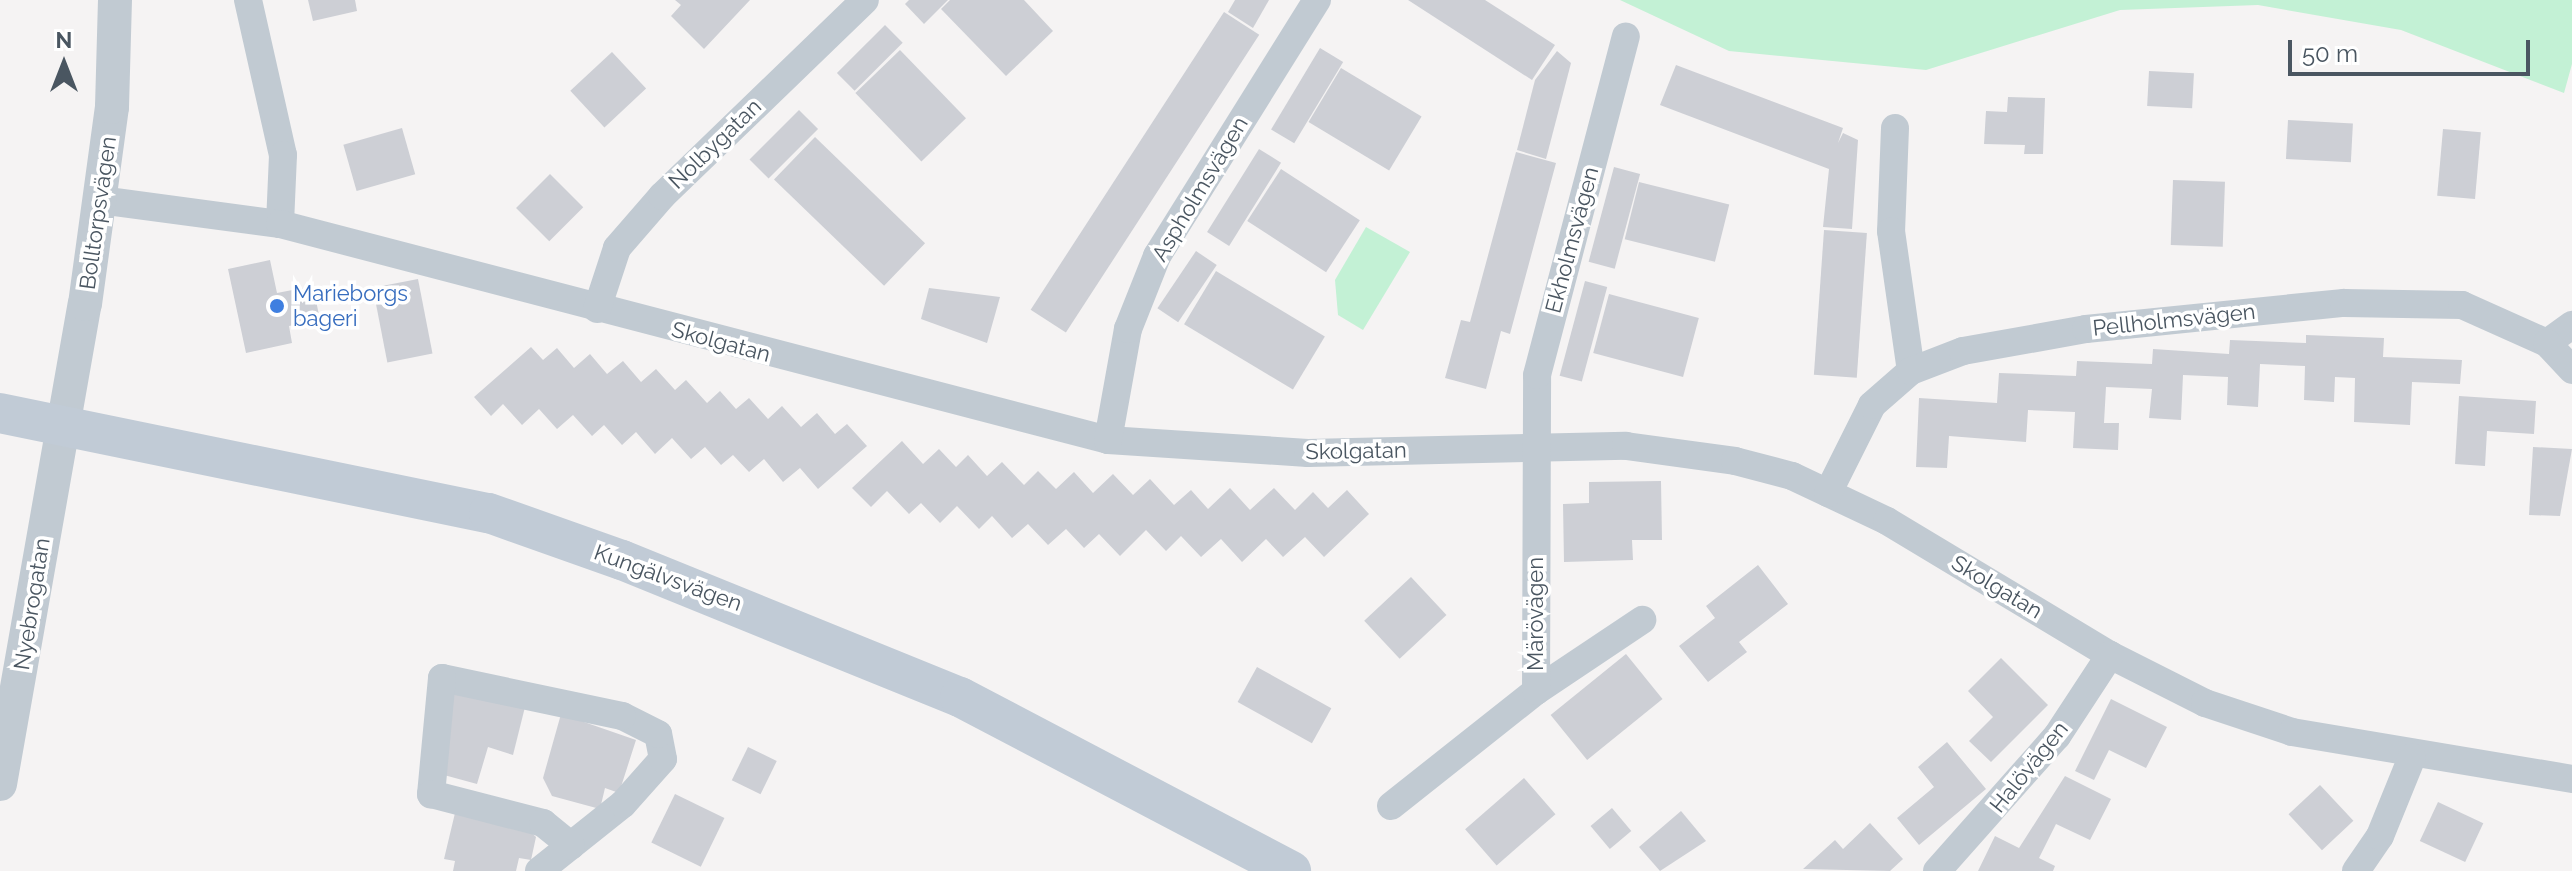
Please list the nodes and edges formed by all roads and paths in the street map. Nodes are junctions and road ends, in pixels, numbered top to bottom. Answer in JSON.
{"nodes":[{"id":1,"x":115,"y":0,"type":"edge"},
{"id":2,"x":248,"y":0,"type":"edge"},
{"id":3,"x":865,"y":0,"type":"edge"},
{"id":4,"x":1317,"y":0,"type":"edge"},
{"id":5,"x":1626,"y":36,"type":"dead end"},
{"id":6,"x":1895,"y":128,"type":"dead end"},
{"id":7,"x":100,"y":200,"type":"junction"},
{"id":8,"x":280,"y":224,"type":"junction"},
{"id":9,"x":597,"y":309,"type":"junction"},
{"id":10,"x":2572,"y":325,"type":"edge"},
{"id":11,"x":2547,"y":343,"type":"junction"},
{"id":12,"x":2572,"y":370,"type":"edge"},
{"id":13,"x":1911,"y":371,"type":"junction"},
{"id":14,"x":0,"y":413,"type":"edge"},
{"id":15,"x":61,"y":424,"type":"junction"},
{"id":16,"x":1108,"y":440,"type":"junction"},
{"id":17,"x":1533,"y":448,"type":"junction"},
{"id":18,"x":1828,"y":493,"type":"junction"},
{"id":19,"x":1642,"y":620,"type":"dead end"},
{"id":20,"x":2110,"y":655,"type":"junction"},
{"id":21,"x":1536,"y":691,"type":"junction"},
{"id":22,"x":2412,"y":757,"type":"junction"},
{"id":23,"x":2572,"y":779,"type":"edge"},
{"id":24,"x":0,"y":784,"type":"edge"},
{"id":25,"x":1391,"y":806,"type":"dead end"},
{"id":26,"x":571,"y":846,"type":"junction"},
{"id":27,"x":539,"y":871,"type":"edge"},
{"id":28,"x":1291,"y":871,"type":"edge"},
{"id":29,"x":1937,"y":871,"type":"edge"},
{"id":30,"x":2356,"y":871,"type":"edge"}],
"edges":[{"from":1,"to":7,"type":"street","name":"Bolltorpsvägen"},
{"from":2,"to":8,"type":"street"},
{"from":3,"to":9,"type":"street","name":"Nolbygatan"},
{"from":4,"to":16,"type":"street","name":"Aspholmsvägen"},
{"from":5,"to":17,"type":"street","name":"Ekholmsvägen"},
{"from":6,"to":13,"type":"street"},
{"from":7,"to":8,"type":"street","name":"Skolgatan"},
{"from":7,"to":15,"type":"street","name":"Bolltorpsvägen"},
{"from":8,"to":9,"type":"street","name":"Skolgatan"},
{"from":9,"to":16,"type":"street","name":"Skolgatan"},
{"from":10,"to":11,"type":"street"},
{"from":11,"to":12,"type":"street","name":"Pellholmsvägen"},
{"from":11,"to":13,"type":"street","name":"Pellholmsvägen"},
{"from":13,"to":18,"type":"street","name":"Pellholmsvägen"},
{"from":14,"to":15,"type":"main road","name":"Kungälvsvägen"},
{"from":15,"to":24,"type":"street","name":"Nyebrogatan"},
{"from":15,"to":28,"type":"main road","name":"Kungälvsvägen"},
{"from":16,"to":17,"type":"street","name":"Skolgatan"},
{"from":17,"to":18,"type":"street","name":"Skolgatan"},
{"from":17,"to":21,"type":"street","name":"Märövägen"},
{"from":18,"to":20,"type":"street","name":"Skolgatan"},
{"from":19,"to":21,"type":"street"},
{"from":20,"to":22,"type":"street","name":"Skolgatan"},
{"from":20,"to":29,"type":"street","name":"Halövägen"},
{"from":21,"to":25,"type":"street","name":"Märövägen"},
{"from":22,"to":23,"type":"street","name":"Skolgatan"},
{"from":22,"to":30,"type":"street"},
{"from":26,"to":26,"type":"street"},
{"from":26,"to":27,"type":"street"}]}
